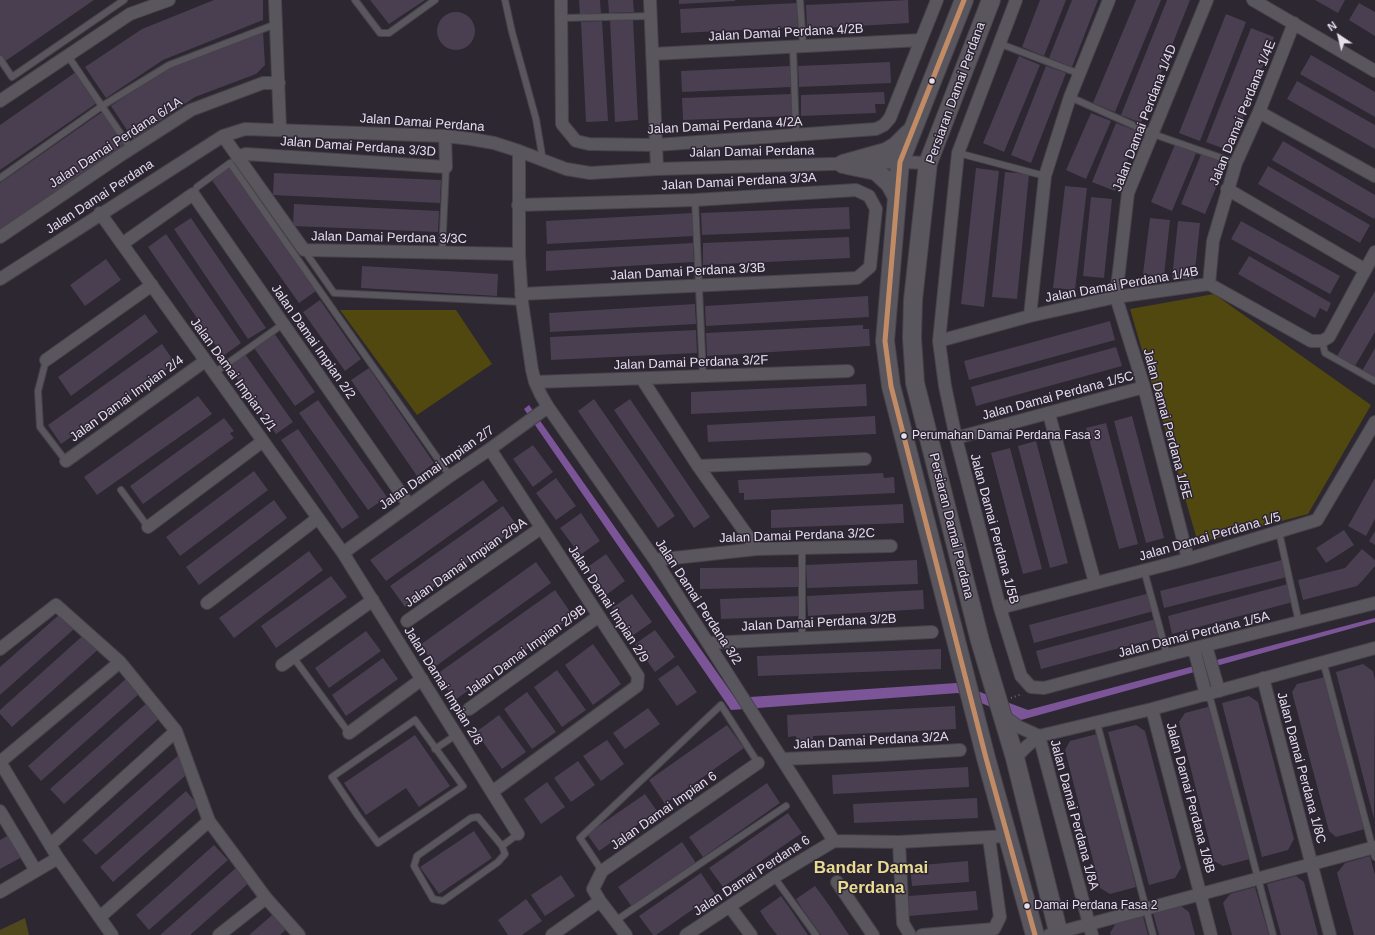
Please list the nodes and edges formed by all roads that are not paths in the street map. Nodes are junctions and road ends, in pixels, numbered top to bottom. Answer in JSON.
{"nodes":[{"id":1,"x":124,"y":0,"type":"edge"},
{"id":2,"x":169,"y":0,"type":"edge"},
{"id":3,"x":276,"y":0,"type":"edge"},
{"id":4,"x":355,"y":0,"type":"edge"},
{"id":5,"x":435,"y":0,"type":"edge"},
{"id":6,"x":505,"y":0,"type":"edge"},
{"id":7,"x":562,"y":0,"type":"edge"},
{"id":8,"x":650,"y":0,"type":"edge"},
{"id":9,"x":800,"y":0,"type":"edge"},
{"id":10,"x":937,"y":0,"type":"edge"},
{"id":11,"x":964,"y":0,"type":"edge"},
{"id":12,"x":991,"y":0,"type":"edge"},
{"id":13,"x":1016,"y":0,"type":"edge"},
{"id":14,"x":1109,"y":0,"type":"edge"},
{"id":15,"x":1207,"y":0,"type":"edge"},
{"id":16,"x":1254,"y":0,"type":"edge"},
{"id":17,"x":651,"y":16,"type":"junction"},
{"id":18,"x":561,"y":18,"type":"junction"},
{"id":19,"x":1294,"y":23,"type":"junction"},
{"id":20,"x":276,"y":24,"type":"junction"},
{"id":21,"x":921,"y":40,"type":"junction"},
{"id":22,"x":998,"y":43,"type":"junction"},
{"id":23,"x":798,"y":46,"type":"junction"},
{"id":24,"x":652,"y":54,"type":"junction"},
{"id":25,"x":68,"y":56,"type":"junction"},
{"id":26,"x":0,"y":59,"type":"edge"},
{"id":27,"x":1375,"y":71,"type":"edge"},
{"id":28,"x":1080,"y":74,"type":"junction"},
{"id":29,"x":278,"y":83,"type":"junction"},
{"id":30,"x":1070,"y":97,"type":"junction"},
{"id":31,"x":1,"y":99,"type":"edge"},
{"id":32,"x":102,"y":106,"type":"junction"},
{"id":33,"x":1259,"y":112,"type":"junction"},
{"id":34,"x":914,"y":127,"type":"junction"},
{"id":35,"x":280,"y":129,"type":"junction"},
{"id":36,"x":1153,"y":134,"type":"junction"},
{"id":37,"x":796,"y":135,"type":"junction"},
{"id":38,"x":223,"y":136,"type":"junction"},
{"id":39,"x":444,"y":136,"type":"junction"},
{"id":40,"x":656,"y":145,"type":"junction"},
{"id":41,"x":131,"y":149,"type":"junction"},
{"id":42,"x":519,"y":151,"type":"junction"},
{"id":43,"x":958,"y":153,"type":"junction"},
{"id":44,"x":237,"y":157,"type":"junction"},
{"id":45,"x":543,"y":161,"type":"junction"},
{"id":46,"x":900,"y":162,"type":"junction"},
{"id":47,"x":928,"y":163,"type":"junction"},
{"id":48,"x":1236,"y":163,"type":"junction"},
{"id":49,"x":843,"y":164,"type":"junction"},
{"id":50,"x":446,"y":167,"type":"junction"},
{"id":51,"x":657,"y":169,"type":"junction"},
{"id":52,"x":1046,"y":176,"type":"junction"},
{"id":53,"x":1375,"y":176,"type":"edge"},
{"id":54,"x":0,"y":178,"type":"edge"},
{"id":55,"x":1227,"y":189,"type":"junction"},
{"id":56,"x":193,"y":194,"type":"junction"},
{"id":57,"x":897,"y":197,"type":"junction"},
{"id":58,"x":695,"y":200,"type":"junction"},
{"id":59,"x":518,"y":205,"type":"junction"},
{"id":60,"x":100,"y":213,"type":"junction"},
{"id":61,"x":0,"y":237,"type":"edge"},
{"id":62,"x":122,"y":244,"type":"junction"},
{"id":63,"x":304,"y":250,"type":"junction"},
{"id":64,"x":442,"y":252,"type":"junction"},
{"id":65,"x":519,"y":254,"type":"junction"},
{"id":66,"x":1371,"y":262,"type":"edge"},
{"id":67,"x":0,"y":278,"type":"edge"},
{"id":68,"x":857,"y":278,"type":"joint"},
{"id":69,"x":1209,"y":284,"type":"junction"},
{"id":70,"x":152,"y":286,"type":"junction"},
{"id":71,"x":698,"y":286,"type":"junction"},
{"id":72,"x":521,"y":298,"type":"junction"},
{"id":73,"x":1116,"y":298,"type":"junction"},
{"id":74,"x":1030,"y":316,"type":"junction"},
{"id":75,"x":284,"y":324,"type":"junction"},
{"id":76,"x":939,"y":341,"type":"junction"},
{"id":77,"x":1322,"y":341,"type":"junction"},
{"id":78,"x":46,"y":360,"type":"joint"},
{"id":79,"x":206,"y":360,"type":"junction"},
{"id":80,"x":848,"y":371,"type":"dead end"},
{"id":81,"x":214,"y":372,"type":"junction"},
{"id":82,"x":703,"y":376,"type":"junction"},
{"id":83,"x":642,"y":379,"type":"junction"},
{"id":84,"x":1375,"y":381,"type":"edge"},
{"id":85,"x":535,"y":382,"type":"junction"},
{"id":86,"x":1144,"y":387,"type":"junction"},
{"id":87,"x":543,"y":410,"type":"junction"},
{"id":88,"x":1049,"y":414,"type":"junction"},
{"id":89,"x":1375,"y":422,"type":"edge"},
{"id":90,"x":956,"y":438,"type":"junction"},
{"id":91,"x":264,"y":441,"type":"junction"},
{"id":92,"x":490,"y":449,"type":"junction"},
{"id":93,"x":865,"y":459,"type":"dead end"},
{"id":94,"x":66,"y":461,"type":"joint"},
{"id":95,"x":698,"y":466,"type":"junction"},
{"id":96,"x":450,"y":476,"type":"junction"},
{"id":97,"x":121,"y":490,"type":"dead end"},
{"id":98,"x":409,"y":504,"type":"junction"},
{"id":99,"x":318,"y":518,"type":"junction"},
{"id":100,"x":148,"y":527,"type":"joint"},
{"id":101,"x":541,"y":528,"type":"junction"},
{"id":102,"x":1280,"y":532,"type":"junction"},
{"id":103,"x":891,"y":546,"type":"dead end"},
{"id":104,"x":757,"y":548,"type":"junction"},
{"id":105,"x":802,"y":548,"type":"junction"},
{"id":106,"x":343,"y":553,"type":"junction"},
{"id":107,"x":1188,"y":559,"type":"junction"},
{"id":108,"x":655,"y":560,"type":"junction"},
{"id":109,"x":1144,"y":570,"type":"junction"},
{"id":110,"x":1095,"y":583,"type":"junction"},
{"id":111,"x":373,"y":600,"type":"junction"},
{"id":112,"x":207,"y":603,"type":"dead end"},
{"id":113,"x":1374,"y":603,"type":"edge"},
{"id":114,"x":1000,"y":608,"type":"junction"},
{"id":115,"x":599,"y":616,"type":"junction"},
{"id":116,"x":407,"y":621,"type":"dead end"},
{"id":117,"x":1299,"y":623,"type":"junction"},
{"id":118,"x":932,"y":632,"type":"dead end"},
{"id":119,"x":802,"y":638,"type":"junction"},
{"id":120,"x":708,"y":643,"type":"junction"},
{"id":121,"x":1375,"y":648,"type":"edge"},
{"id":122,"x":0,"y":649,"type":"edge"},
{"id":123,"x":1207,"y":650,"type":"junction"},
{"id":124,"x":1195,"y":653,"type":"junction"},
{"id":125,"x":1167,"y":656,"type":"junction"},
{"id":126,"x":293,"y":657,"type":"junction"},
{"id":127,"x":1323,"y":661,"type":"junction"},
{"id":128,"x":120,"y":662,"type":"junction"},
{"id":129,"x":282,"y":665,"type":"dead end"},
{"id":130,"x":1263,"y":678,"type":"junction"},
{"id":131,"x":422,"y":679,"type":"junction"},
{"id":132,"x":1031,"y":687,"type":"joint"},
{"id":133,"x":1212,"y":693,"type":"junction"},
{"id":134,"x":1000,"y":708,"type":"junction"},
{"id":135,"x":469,"y":709,"type":"dead end"},
{"id":136,"x":1152,"y":709,"type":"junction"},
{"id":137,"x":1097,"y":723,"type":"junction"},
{"id":138,"x":176,"y":731,"type":"junction"},
{"id":139,"x":350,"y":733,"type":"joint"},
{"id":140,"x":456,"y":735,"type":"junction"},
{"id":141,"x":1039,"y":736,"type":"junction"},
{"id":142,"x":435,"y":748,"type":"junction"},
{"id":143,"x":960,"y":750,"type":"dead end"},
{"id":144,"x":1015,"y":758,"type":"junction"},
{"id":145,"x":782,"y":759,"type":"junction"},
{"id":146,"x":0,"y":762,"type":"edge"},
{"id":147,"x":758,"y":763,"type":"joint"},
{"id":148,"x":492,"y":792,"type":"junction"},
{"id":149,"x":786,"y":806,"type":"dead end"},
{"id":150,"x":0,"y":810,"type":"edge"},
{"id":151,"x":209,"y":821,"type":"junction"},
{"id":152,"x":518,"y":834,"type":"joint"},
{"id":153,"x":1008,"y":836,"type":"junction"},
{"id":154,"x":989,"y":838,"type":"junction"},
{"id":155,"x":834,"y":841,"type":"junction"},
{"id":156,"x":899,"y":842,"type":"junction"},
{"id":157,"x":50,"y":845,"type":"junction"},
{"id":158,"x":502,"y":846,"type":"junction"},
{"id":159,"x":1374,"y":851,"type":"edge"},
{"id":160,"x":58,"y":858,"type":"junction"},
{"id":161,"x":1312,"y":864,"type":"junction"},
{"id":162,"x":36,"y":871,"type":"junction"},
{"id":163,"x":602,"y":871,"type":"junction"},
{"id":164,"x":774,"y":877,"type":"junction"},
{"id":165,"x":1258,"y":878,"type":"junction"},
{"id":166,"x":837,"y":882,"type":"dead end"},
{"id":167,"x":0,"y":892,"type":"edge"},
{"id":168,"x":1200,"y":894,"type":"junction"},
{"id":169,"x":266,"y":898,"type":"junction"},
{"id":170,"x":600,"y":901,"type":"junction"},
{"id":171,"x":730,"y":907,"type":"junction"},
{"id":172,"x":1146,"y":908,"type":"junction"},
{"id":173,"x":100,"y":917,"type":"junction"},
{"id":174,"x":615,"y":921,"type":"junction"},
{"id":175,"x":1090,"y":929,"type":"edge"},
{"id":176,"x":689,"y":934,"type":"edge"},
{"id":177,"x":1056,"y":934,"type":"edge"},
{"id":178,"x":112,"y":935,"type":"edge"},
{"id":179,"x":219,"y":935,"type":"edge"},
{"id":180,"x":299,"y":935,"type":"edge"},
{"id":181,"x":552,"y":935,"type":"edge"},
{"id":182,"x":626,"y":935,"type":"edge"},
{"id":183,"x":751,"y":935,"type":"edge"},
{"id":184,"x":816,"y":935,"type":"edge"},
{"id":185,"x":873,"y":935,"type":"edge"},
{"id":186,"x":910,"y":935,"type":"edge"},
{"id":187,"x":922,"y":935,"type":"edge"},
{"id":188,"x":1035,"y":935,"type":"edge"},
{"id":189,"x":1153,"y":935,"type":"edge"},
{"id":190,"x":1211,"y":935,"type":"edge"},
{"id":191,"x":1273,"y":935,"type":"edge"},
{"id":192,"x":1330,"y":935,"type":"edge"}],
"edges":[{"from":1,"to":26,"type":"lane"},
{"from":2,"to":25,"type":"street"},
{"from":3,"to":20,"type":"street"},
{"from":4,"to":5,"type":"lane"},
{"from":6,"to":45,"type":"lane"},
{"from":7,"to":18,"type":"street","name":"Jalan Damai Perdana 4/2A"},
{"from":8,"to":17,"type":"street"},
{"from":9,"to":23,"type":"lane"},
{"from":10,"to":21,"type":"street","name":"Jalan Damai Perdana 4/2A"},
{"from":11,"to":34,"type":"main road","name":"Persiaran Damai Perdana"},
{"from":12,"to":47,"type":"main road","name":"Persiaran Damai Perdana"},
{"from":13,"to":22,"type":"street","name":"Jalan Damai Perdana 1/5B"},
{"from":14,"to":28,"type":"street"},
{"from":15,"to":36,"type":"street","name":"Jalan Damai Perdana 1/4D"},
{"from":16,"to":19,"type":"street"},
{"from":17,"to":18,"type":"lane"},
{"from":17,"to":24,"type":"street"},
{"from":18,"to":40,"type":"street","name":"Jalan Damai Perdana 4/2A"},
{"from":19,"to":27,"type":"street"},
{"from":19,"to":33,"type":"street","name":"Jalan Damai Perdana 1/4E"},
{"from":20,"to":29,"type":"street"},
{"from":20,"to":32,"type":"lane"},
{"from":21,"to":23,"type":"street","name":"Jalan Damai Perdana 4/2B"},
{"from":21,"to":37,"type":"street","name":"Jalan Damai Perdana 4/2A"},
{"from":22,"to":28,"type":"lane"},
{"from":22,"to":43,"type":"street","name":"Jalan Damai Perdana 1/5B"},
{"from":23,"to":24,"type":"street","name":"Jalan Damai Perdana 4/2B"},
{"from":23,"to":37,"type":"lane"},
{"from":24,"to":40,"type":"street"},
{"from":25,"to":31,"type":"street"},
{"from":25,"to":32,"type":"lane"},
{"from":28,"to":30,"type":"street"},
{"from":29,"to":35,"type":"street"},
{"from":29,"to":41,"type":"street","name":"Jalan Damai Perdana 6/1A"},
{"from":30,"to":36,"type":"lane"},
{"from":30,"to":52,"type":"street"},
{"from":32,"to":41,"type":"lane"},
{"from":32,"to":54,"type":"lane"},
{"from":33,"to":48,"type":"street","name":"Jalan Damai Perdana 1/4E"},
{"from":33,"to":53,"type":"street"},
{"from":34,"to":46,"type":"main road","name":"Persiaran Damai Perdana"},
{"from":34,"to":49,"type":"main road"},
{"from":35,"to":38,"type":"street","name":"Jalan Damai Perdana"},
{"from":35,"to":39,"type":"street","name":"Jalan Damai Perdana"},
{"from":36,"to":48,"type":"lane"},
{"from":36,"to":73,"type":"street","name":"Jalan Damai Perdana 1/4D"},
{"from":37,"to":40,"type":"street","name":"Jalan Damai Perdana 4/2A"},
{"from":38,"to":44,"type":"street","name":"Jalan Damai Perdana 3/3C"},
{"from":38,"to":60,"type":"street","name":"Jalan Damai Perdana"},
{"from":39,"to":42,"type":"street","name":"Jalan Damai Perdana"},
{"from":39,"to":50,"type":"street","name":"Jalan Damai Perdana 3/3D"},
{"from":40,"to":51,"type":"street"},
{"from":41,"to":61,"type":"street","name":"Jalan Damai Perdana 6/1A"},
{"from":42,"to":45,"type":"street","name":"Jalan Damai Perdana"},
{"from":42,"to":59,"type":"street","name":"Jalan Damai Perdana 3/2"},
{"from":43,"to":52,"type":"lane"},
{"from":43,"to":76,"type":"street","name":"Jalan Damai Perdana 1/5B"},
{"from":44,"to":50,"type":"street","name":"Jalan Damai Perdana 3/3D"},
{"from":44,"to":63,"type":"street","name":"Jalan Damai Perdana 3/3C"},
{"from":45,"to":51,"type":"street","name":"Jalan Damai Perdana"},
{"from":46,"to":47,"type":"street","name":"Jalan Damai Perdana"},
{"from":46,"to":49,"type":"street","name":"Jalan Damai Perdana"},
{"from":46,"to":57,"type":"main road","name":"Persiaran Damai Perdana"},
{"from":47,"to":134,"type":"main road","name":"Persiaran Damai Perdana"},
{"from":48,"to":55,"type":"street","name":"Jalan Damai Perdana 1/4E"},
{"from":49,"to":51,"type":"street","name":"Jalan Damai Perdana"},
{"from":49,"to":57,"type":"main road"},
{"from":50,"to":64,"type":"lane"},
{"from":52,"to":74,"type":"street"},
{"from":55,"to":66,"type":"street"},
{"from":55,"to":69,"type":"street","name":"Jalan Damai Perdana 1/4E"},
{"from":56,"to":62,"type":"street"},
{"from":56,"to":75,"type":"street","name":"Jalan Damai Impian 2/2"},
{"from":56,"to":96,"type":"lane"},
{"from":57,"to":153,"type":"main road","name":"Persiaran Damai Perdana"},
{"from":58,"to":59,"type":"street","name":"Jalan Damai Perdana 3/3A"},
{"from":58,"to":68,"type":"street","name":"Jalan Damai Perdana 3/3A"},
{"from":58,"to":71,"type":"lane"},
{"from":59,"to":65,"type":"street","name":"Jalan Damai Perdana 3/2"},
{"from":60,"to":62,"type":"street","name":"Jalan Damai Impian 2/1"},
{"from":60,"to":67,"type":"street","name":"Jalan Damai Perdana"},
{"from":62,"to":70,"type":"street","name":"Jalan Damai Impian 2/1"},
{"from":63,"to":64,"type":"street","name":"Jalan Damai Perdana 3/3C"},
{"from":63,"to":72,"type":"lane"},
{"from":64,"to":65,"type":"street","name":"Jalan Damai Perdana 3/3C"},
{"from":65,"to":72,"type":"street","name":"Jalan Damai Perdana 3/2"},
{"from":66,"to":77,"type":"street"},
{"from":68,"to":71,"type":"street","name":"Jalan Damai Perdana 3/3B"},
{"from":69,"to":73,"type":"street","name":"Jalan Damai Perdana 1/4B"},
{"from":69,"to":77,"type":"street","name":"Jalan Damai Perdana 1/4B"},
{"from":70,"to":78,"type":"street"},
{"from":70,"to":79,"type":"street","name":"Jalan Damai Impian 2/1"},
{"from":71,"to":72,"type":"street","name":"Jalan Damai Perdana 3/3B"},
{"from":71,"to":82,"type":"lane"},
{"from":72,"to":85,"type":"street","name":"Jalan Damai Perdana 3/2"},
{"from":73,"to":74,"type":"street","name":"Jalan Damai Perdana 1/4B"},
{"from":73,"to":86,"type":"street","name":"Jalan Damai Perdana 1/5E"},
{"from":74,"to":76,"type":"street","name":"Jalan Damai Perdana 1/4B"},
{"from":75,"to":81,"type":"lane"},
{"from":75,"to":98,"type":"street","name":"Jalan Damai Impian 2/2"},
{"from":76,"to":90,"type":"street","name":"Jalan Damai Perdana 1/5B"},
{"from":77,"to":84,"type":"lane"},
{"from":78,"to":94,"type":"lane"},
{"from":79,"to":81,"type":"street","name":"Jalan Damai Impian 2/1"},
{"from":79,"to":94,"type":"street","name":"Jalan Damai Impian 2/4"},
{"from":80,"to":82,"type":"street","name":"Jalan Damai Perdana 3/2F"},
{"from":81,"to":91,"type":"street","name":"Jalan Damai Impian 2/1"},
{"from":82,"to":83,"type":"street","name":"Jalan Damai Perdana 3/2F"},
{"from":83,"to":85,"type":"street","name":"Jalan Damai Perdana 3/2F"},
{"from":83,"to":95,"type":"street"},
{"from":85,"to":87,"type":"street","name":"Jalan Damai Perdana 3/2"},
{"from":86,"to":88,"type":"street","name":"Jalan Damai Perdana 1/5C"},
{"from":86,"to":107,"type":"street","name":"Jalan Damai Perdana 1/5E"},
{"from":87,"to":92,"type":"street","name":"Jalan Damai Impian 2/7"},
{"from":87,"to":108,"type":"street","name":"Jalan Damai Perdana 3/2"},
{"from":88,"to":90,"type":"street","name":"Jalan Damai Perdana 1/5C"},
{"from":88,"to":110,"type":"street"},
{"from":89,"to":102,"type":"street","name":"Jalan Damai Perdana 1/5"},
{"from":90,"to":114,"type":"street","name":"Jalan Damai Perdana 1/5B"},
{"from":91,"to":99,"type":"street","name":"Jalan Damai Impian 2/1"},
{"from":91,"to":100,"type":"street"},
{"from":92,"to":96,"type":"street","name":"Jalan Damai Impian 2/7"},
{"from":92,"to":101,"type":"street","name":"Jalan Damai Impian 2/9"},
{"from":93,"to":95,"type":"street"},
{"from":95,"to":104,"type":"street"},
{"from":96,"to":98,"type":"street","name":"Jalan Damai Impian 2/7"},
{"from":97,"to":100,"type":"lane"},
{"from":98,"to":106,"type":"street","name":"Jalan Damai Impian 2/7"},
{"from":99,"to":106,"type":"street","name":"Jalan Damai Impian 2/1"},
{"from":99,"to":112,"type":"street"},
{"from":101,"to":115,"type":"street","name":"Jalan Damai Impian 2/9"},
{"from":101,"to":116,"type":"street","name":"Jalan Damai Impian 2/9A"},
{"from":102,"to":107,"type":"street","name":"Jalan Damai Perdana 1/5"},
{"from":102,"to":117,"type":"lane"},
{"from":103,"to":105,"type":"street","name":"Jalan Damai Perdana 3/2C"},
{"from":104,"to":105,"type":"street","name":"Jalan Damai Perdana 3/2C"},
{"from":104,"to":108,"type":"street","name":"Jalan Damai Perdana 3/2C"},
{"from":105,"to":119,"type":"lane"},
{"from":106,"to":111,"type":"street","name":"Jalan Damai Impian 2/8"},
{"from":107,"to":109,"type":"street","name":"Jalan Damai Perdana 1/5"},
{"from":108,"to":120,"type":"street","name":"Jalan Damai Perdana 3/2"},
{"from":109,"to":110,"type":"street","name":"Jalan Damai Perdana 1/5"},
{"from":109,"to":125,"type":"lane"},
{"from":110,"to":114,"type":"street","name":"Jalan Damai Perdana 1/5"},
{"from":111,"to":126,"type":"street"},
{"from":111,"to":131,"type":"street","name":"Jalan Damai Impian 2/8"},
{"from":113,"to":117,"type":"street","name":"Jalan Damai Perdana 1/5A"},
{"from":114,"to":132,"type":"street","name":"Jalan Damai Perdana 1/5B"},
{"from":115,"to":135,"type":"street","name":"Jalan Damai Impian 2/9B"},
{"from":115,"to":148,"type":"street","name":"Jalan Damai Impian 2/9"},
{"from":117,"to":123,"type":"street","name":"Jalan Damai Perdana 1/5A"},
{"from":118,"to":119,"type":"street","name":"Jalan Damai Perdana 3/2B"},
{"from":119,"to":120,"type":"street","name":"Jalan Damai Perdana 3/2B"},
{"from":120,"to":145,"type":"street","name":"Jalan Damai Perdana 3/2"},
{"from":121,"to":127,"type":"street"},
{"from":122,"to":128,"type":"street"},
{"from":123,"to":124,"type":"street","name":"Jalan Damai Perdana 1/5A"},
{"from":123,"to":133,"type":"street"},
{"from":124,"to":125,"type":"street","name":"Jalan Damai Perdana 1/5A"},
{"from":124,"to":133,"type":"street"},
{"from":125,"to":132,"type":"street","name":"Jalan Damai Perdana 1/5A"},
{"from":126,"to":129,"type":"street"},
{"from":126,"to":139,"type":"lane"},
{"from":127,"to":130,"type":"street"},
{"from":127,"to":159,"type":"lane"},
{"from":128,"to":138,"type":"street"},
{"from":128,"to":146,"type":"street"},
{"from":130,"to":133,"type":"street"},
{"from":130,"to":161,"type":"street","name":"Jalan Damai Perdana 1/8C"},
{"from":131,"to":139,"type":"street"},
{"from":131,"to":140,"type":"street","name":"Jalan Damai Impian 2/8"},
{"from":133,"to":136,"type":"street"},
{"from":133,"to":165,"type":"lane"},
{"from":134,"to":141,"type":"street"},
{"from":134,"to":144,"type":"main road","name":"Persiaran Damai Perdana"},
{"from":136,"to":137,"type":"street"},
{"from":136,"to":168,"type":"street","name":"Jalan Damai Perdana 1/8B"},
{"from":137,"to":141,"type":"street"},
{"from":137,"to":172,"type":"lane"},
{"from":138,"to":151,"type":"street"},
{"from":138,"to":157,"type":"street"},
{"from":140,"to":142,"type":"lane"},
{"from":140,"to":148,"type":"street","name":"Jalan Damai Impian 2/8"},
{"from":141,"to":144,"type":"street"},
{"from":141,"to":175,"type":"street","name":"Jalan Damai Perdana 1/8A"},
{"from":142,"to":142,"type":"lane"},
{"from":143,"to":145,"type":"street","name":"Jalan Damai Perdana 3/2A"},
{"from":144,"to":177,"type":"main road","name":"Persiaran Damai Perdana"},
{"from":145,"to":155,"type":"street","name":"Jalan Damai Perdana 3/2"},
{"from":146,"to":157,"type":"street"},
{"from":147,"to":163,"type":"street","name":"Jalan Damai Impian 6"},
{"from":147,"to":163,"type":"lane"},
{"from":148,"to":152,"type":"street","name":"Jalan Damai Impian 2/8"},
{"from":149,"to":174,"type":"lane"},
{"from":150,"to":162,"type":"street"},
{"from":151,"to":169,"type":"street"},
{"from":151,"to":173,"type":"street"},
{"from":152,"to":158,"type":"lane"},
{"from":153,"to":154,"type":"street"},
{"from":153,"to":188,"type":"main road","name":"Persiaran Damai Perdana"},
{"from":154,"to":156,"type":"street"},
{"from":154,"to":187,"type":"street"},
{"from":155,"to":156,"type":"street"},
{"from":155,"to":164,"type":"street","name":"Jalan Damai Perdana 6"},
{"from":156,"to":186,"type":"street"},
{"from":157,"to":160,"type":"street"},
{"from":158,"to":158,"type":"lane"},
{"from":159,"to":161,"type":"street"},
{"from":160,"to":162,"type":"street"},
{"from":160,"to":173,"type":"street"},
{"from":161,"to":165,"type":"street"},
{"from":161,"to":192,"type":"street","name":"Jalan Damai Perdana 1/8C"},
{"from":162,"to":167,"type":"street"},
{"from":163,"to":170,"type":"street","name":"Jalan Damai Impian 6"},
{"from":164,"to":171,"type":"street","name":"Jalan Damai Perdana 6"},
{"from":164,"to":184,"type":"lane"},
{"from":165,"to":168,"type":"street"},
{"from":165,"to":191,"type":"lane"},
{"from":166,"to":185,"type":"street"},
{"from":168,"to":172,"type":"street"},
{"from":168,"to":190,"type":"street","name":"Jalan Damai Perdana 1/8B"},
{"from":169,"to":179,"type":"street"},
{"from":169,"to":180,"type":"street"},
{"from":170,"to":174,"type":"street"},
{"from":170,"to":181,"type":"street"},
{"from":171,"to":176,"type":"street","name":"Jalan Damai Perdana 6"},
{"from":171,"to":183,"type":"street"},
{"from":172,"to":175,"type":"street"},
{"from":172,"to":189,"type":"lane"},
{"from":173,"to":178,"type":"street"},
{"from":174,"to":182,"type":"street"},
{"from":175,"to":177,"type":"street"}]}
